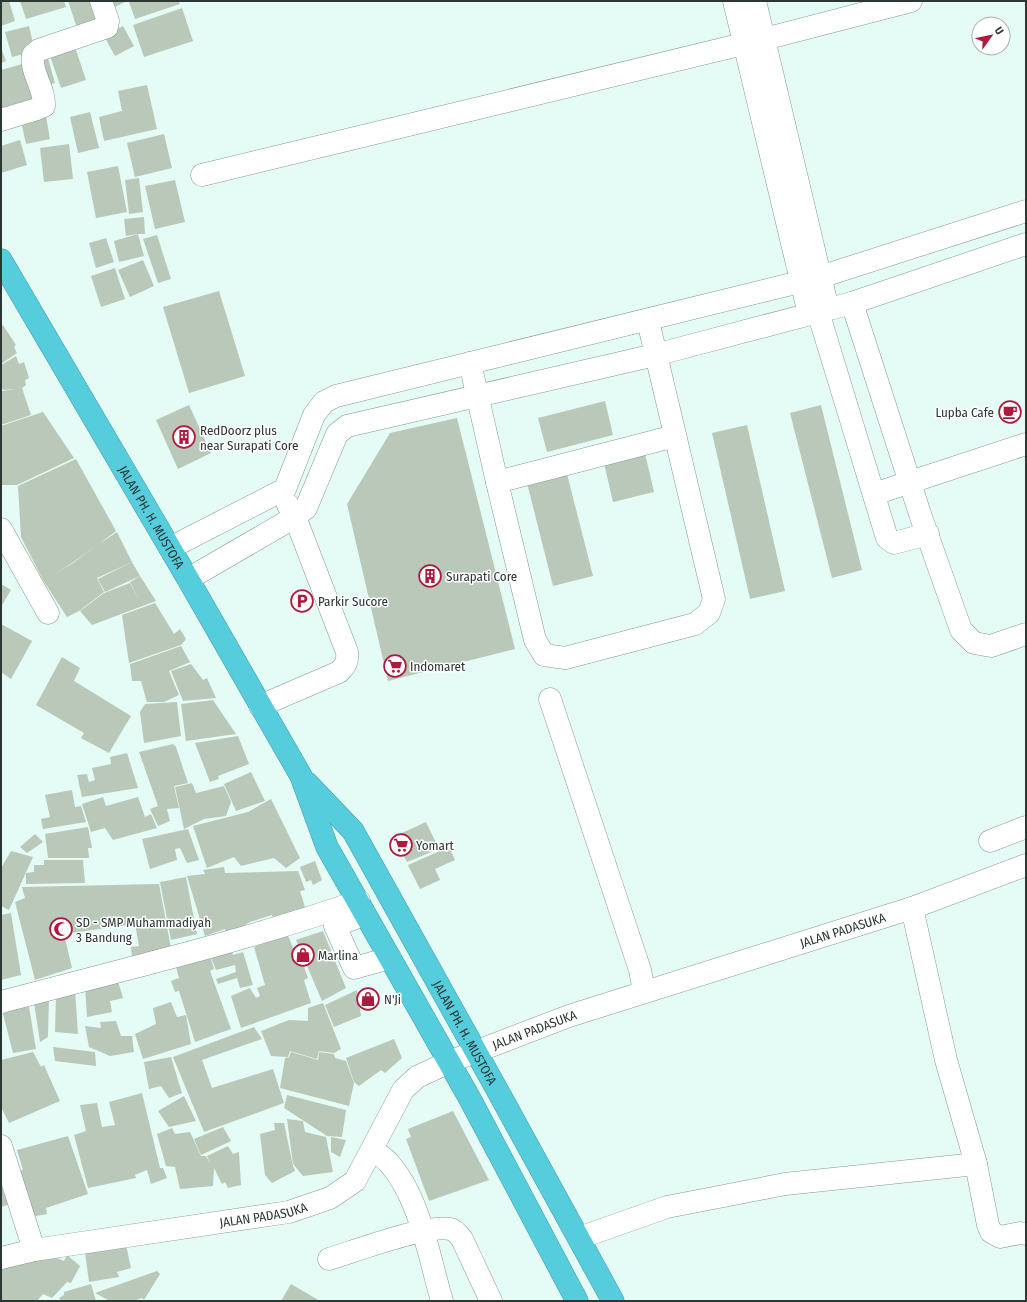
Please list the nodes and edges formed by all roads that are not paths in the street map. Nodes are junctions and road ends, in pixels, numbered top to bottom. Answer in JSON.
{"nodes":[{"id":1,"x":101,"y":1,"type":"edge"},
{"id":2,"x":734,"y":1,"type":"edge"},
{"id":3,"x":755,"y":1,"type":"edge"},
{"id":4,"x":911,"y":1,"type":"edge"},
{"id":5,"x":755,"y":41,"type":"junction"},
{"id":6,"x":1,"y":120,"type":"edge"},
{"id":7,"x":202,"y":175,"type":"dead end"},
{"id":8,"x":1026,"y":211,"type":"edge"},
{"id":9,"x":1026,"y":244,"type":"edge"},
{"id":10,"x":4,"y":273,"type":"edge"},
{"id":11,"x":810,"y":280,"type":"junction"},
{"id":12,"x":852,"y":303,"type":"junction"},
{"id":13,"x":818,"y":312,"type":"junction"},
{"id":14,"x":648,"y":320,"type":"junction"},
{"id":15,"x":655,"y":354,"type":"junction"},
{"id":16,"x":470,"y":364,"type":"junction"},
{"id":17,"x":478,"y":397,"type":"junction"},
{"id":18,"x":675,"y":436,"type":"junction"},
{"id":19,"x":1026,"y":444,"type":"edge"},
{"id":20,"x":496,"y":482,"type":"junction"},
{"id":21,"x":910,"y":482,"type":"junction"},
{"id":22,"x":281,"y":492,"type":"junction"},
{"id":23,"x":874,"y":494,"type":"junction"},
{"id":24,"x":295,"y":517,"type":"junction"},
{"id":25,"x":1,"y":529,"type":"edge"},
{"id":26,"x":928,"y":534,"type":"junction"},
{"id":27,"x":170,"y":548,"type":"junction"},
{"id":28,"x":188,"y":579,"type":"junction"},
{"id":29,"x":48,"y":613,"type":"dead end"},
{"id":30,"x":1026,"y":634,"type":"edge"},
{"id":31,"x":550,"y":699,"type":"dead end"},
{"id":32,"x":260,"y":706,"type":"junction"},
{"id":33,"x":301,"y":776,"type":"junction"},
{"id":34,"x":1026,"y":827,"type":"edge"},
{"id":35,"x":990,"y":841,"type":"dead end"},
{"id":36,"x":1026,"y":865,"type":"edge"},
{"id":37,"x":362,"y":907,"type":"junction"},
{"id":38,"x":912,"y":908,"type":"junction"},
{"id":39,"x":390,"y":958,"type":"junction"},
{"id":40,"x":644,"y":991,"type":"junction"},
{"id":41,"x":1,"y":1002,"type":"edge"},
{"id":42,"x":476,"y":1052,"type":"junction"},
{"id":43,"x":449,"y":1062,"type":"junction"},
{"id":44,"x":1,"y":1146,"type":"edge"},
{"id":45,"x":372,"y":1150,"type":"junction"},
{"id":46,"x":976,"y":1164,"type":"junction"},
{"id":47,"x":422,"y":1231,"type":"junction"},
{"id":48,"x":1026,"y":1234,"type":"edge"},
{"id":49,"x":579,"y":1238,"type":"junction"},
{"id":50,"x":34,"y":1250,"type":"junction"},
{"id":51,"x":1,"y":1258,"type":"edge"},
{"id":52,"x":329,"y":1259,"type":"dead end"},
{"id":53,"x":442,"y":1301,"type":"edge"},
{"id":54,"x":491,"y":1301,"type":"edge"},
{"id":55,"x":577,"y":1301,"type":"edge"},
{"id":56,"x":613,"y":1301,"type":"edge"}],
"edges":[{"from":1,"to":6,"type":"street"},
{"from":2,"to":5,"type":"street"},
{"from":3,"to":5,"type":"street"},
{"from":4,"to":5,"type":"street"},
{"from":5,"to":7,"type":"street"},
{"from":5,"to":11,"type":"street"},
{"from":8,"to":11,"type":"street"},
{"from":9,"to":12,"type":"street"},
{"from":10,"to":27,"type":"highway","name":"JALAN PH. H. MUSTOFA"},
{"from":11,"to":13,"type":"street"},
{"from":11,"to":14,"type":"street"},
{"from":12,"to":13,"type":"street"},
{"from":12,"to":21,"type":"street"},
{"from":13,"to":15,"type":"street"},
{"from":13,"to":23,"type":"street"},
{"from":14,"to":15,"type":"street"},
{"from":14,"to":16,"type":"street"},
{"from":15,"to":17,"type":"street"},
{"from":15,"to":18,"type":"street"},
{"from":16,"to":17,"type":"street"},
{"from":16,"to":22,"type":"street"},
{"from":17,"to":20,"type":"street"},
{"from":17,"to":24,"type":"street"},
{"from":18,"to":20,"type":"street"},
{"from":18,"to":20,"type":"street"},
{"from":19,"to":21,"type":"street"},
{"from":21,"to":23,"type":"street"},
{"from":21,"to":26,"type":"street"},
{"from":22,"to":24,"type":"street"},
{"from":22,"to":27,"type":"street"},
{"from":23,"to":26,"type":"street"},
{"from":24,"to":28,"type":"street"},
{"from":24,"to":32,"type":"street"},
{"from":25,"to":29,"type":"street"},
{"from":26,"to":30,"type":"street"},
{"from":27,"to":28,"type":"highway","name":"JALAN PH. H. MUSTOFA"},
{"from":28,"to":32,"type":"highway","name":"JALAN PH. H. MUSTOFA"},
{"from":31,"to":40,"type":"street"},
{"from":32,"to":33,"type":"highway","name":"JALAN PH. H. MUSTOFA"},
{"from":33,"to":37,"type":"highway","name":"JALAN PH. H. MUSTOFA"},
{"from":33,"to":42,"type":"highway","name":"JALAN PH. H. MUSTOFA"},
{"from":34,"to":35,"type":"street"},
{"from":36,"to":38,"type":"street","name":"JALAN PADASUKA"},
{"from":37,"to":39,"type":"highway","name":"JALAN PH. H. MUSTOFA"},
{"from":37,"to":39,"type":"street"},
{"from":37,"to":41,"type":"street"},
{"from":38,"to":40,"type":"street","name":"JALAN PADASUKA"},
{"from":38,"to":46,"type":"street"},
{"from":39,"to":43,"type":"highway","name":"JALAN PH. H. MUSTOFA"},
{"from":40,"to":42,"type":"street","name":"JALAN PADASUKA"},
{"from":42,"to":43,"type":"street","name":"JALAN PADASUKA"},
{"from":42,"to":49,"type":"highway","name":"JALAN PH. H. MUSTOFA"},
{"from":43,"to":45,"type":"street","name":"JALAN PADASUKA"},
{"from":43,"to":55,"type":"highway","name":"JALAN PH. H. MUSTOFA"},
{"from":44,"to":50,"type":"street"},
{"from":45,"to":47,"type":"street"},
{"from":45,"to":50,"type":"street","name":"JALAN PADASUKA"},
{"from":46,"to":48,"type":"street"},
{"from":46,"to":49,"type":"street"},
{"from":47,"to":52,"type":"street"},
{"from":47,"to":53,"type":"street"},
{"from":47,"to":54,"type":"street"},
{"from":49,"to":56,"type":"highway","name":"JALAN PH. H. MUSTOFA"},
{"from":50,"to":51,"type":"street","name":"JALAN PADASUKA"}]}
